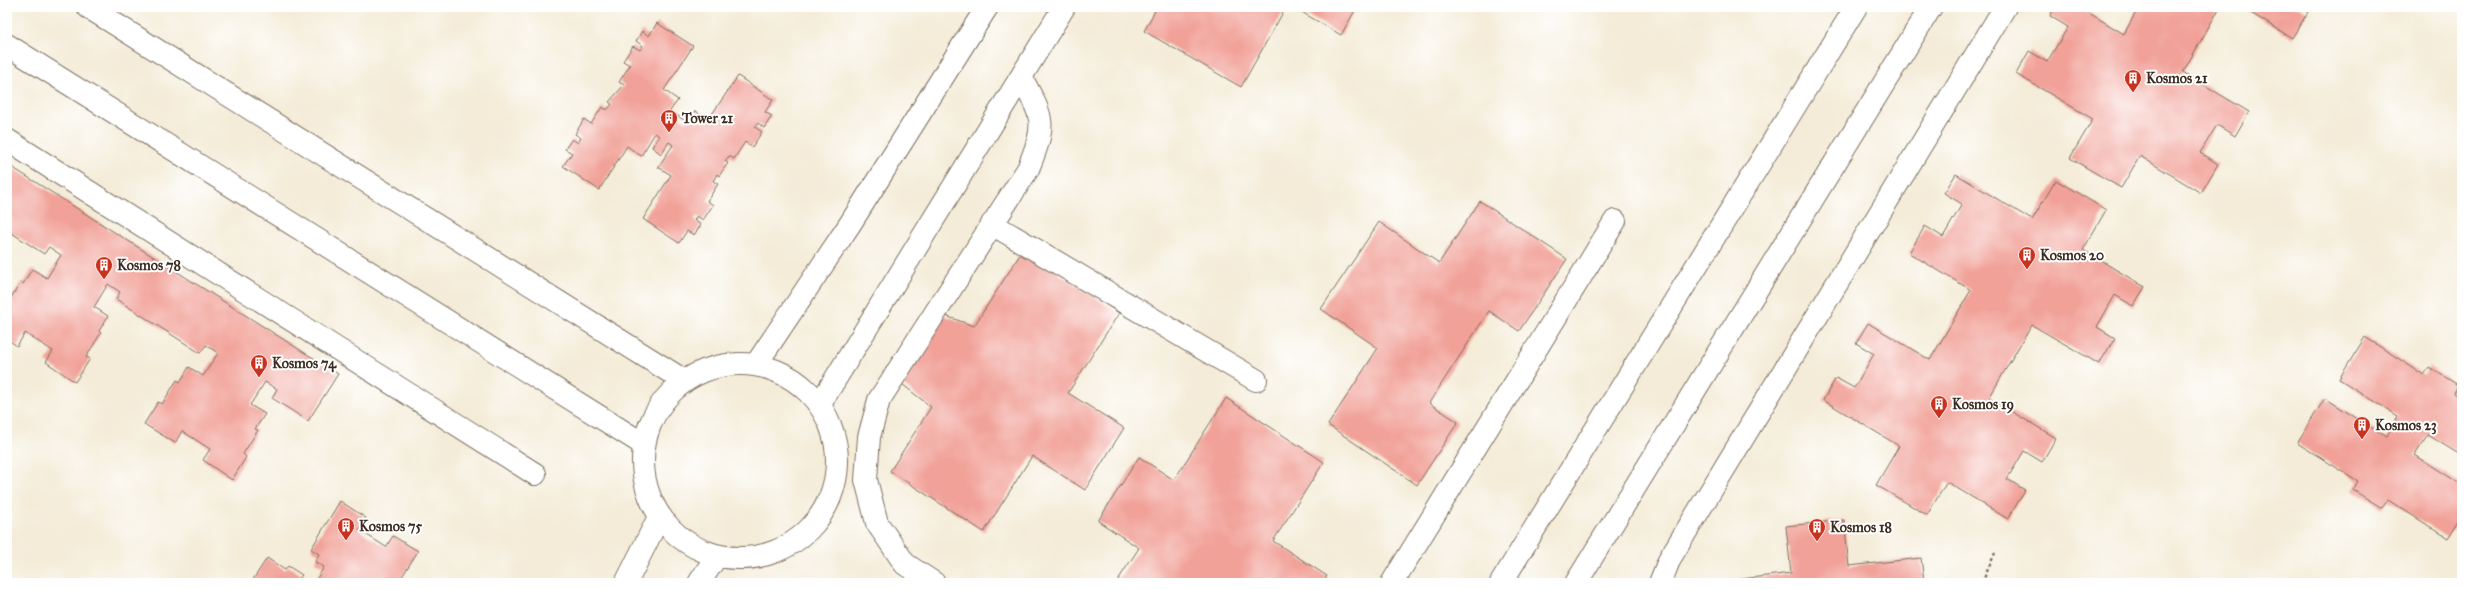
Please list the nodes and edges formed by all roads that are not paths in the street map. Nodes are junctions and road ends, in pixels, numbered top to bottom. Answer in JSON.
{"nodes":[{"id":1,"x":88,"y":7,"type":"edge"},
{"id":2,"x":987,"y":7,"type":"edge"},
{"id":3,"x":1064,"y":7,"type":"edge"},
{"id":4,"x":1856,"y":7,"type":"edge"},
{"id":5,"x":1931,"y":7,"type":"edge"},
{"id":6,"x":2005,"y":7,"type":"edge"},
{"id":7,"x":7,"y":45,"type":"edge"},
{"id":8,"x":1021,"y":77,"type":"junction"},
{"id":9,"x":7,"y":140,"type":"edge"},
{"id":10,"x":1615,"y":221,"type":"dead end"},
{"id":11,"x":992,"y":224,"type":"junction"},
{"id":12,"x":757,"y":363,"type":"junction"},
{"id":13,"x":683,"y":380,"type":"junction"},
{"id":14,"x":1256,"y":380,"type":"dead end"},
{"id":15,"x":820,"y":404,"type":"junction"},
{"id":16,"x":643,"y":444,"type":"junction"},
{"id":17,"x":535,"y":474,"type":"dead end"},
{"id":18,"x":659,"y":517,"type":"junction"},
{"id":19,"x":716,"y":556,"type":"junction"},
{"id":20,"x":626,"y":583,"type":"edge"},
{"id":21,"x":699,"y":583,"type":"edge"},
{"id":22,"x":934,"y":583,"type":"edge"},
{"id":23,"x":1392,"y":583,"type":"edge"},
{"id":24,"x":1501,"y":583,"type":"edge"},
{"id":25,"x":1576,"y":583,"type":"edge"},
{"id":26,"x":1660,"y":583,"type":"edge"}],
"edges":[{"from":1,"to":13,"type":"street"},
{"from":2,"to":12,"type":"street"},
{"from":3,"to":8,"type":"street"},
{"from":4,"to":24,"type":"street"},
{"from":5,"to":25,"type":"street"},
{"from":6,"to":26,"type":"street"},
{"from":7,"to":16,"type":"street"},
{"from":8,"to":11,"type":"street"},
{"from":8,"to":15,"type":"street"},
{"from":9,"to":17,"type":"street"},
{"from":10,"to":23,"type":"street"},
{"from":11,"to":14,"type":"street"},
{"from":11,"to":22,"type":"street"},
{"from":12,"to":13,"type":"street"},
{"from":12,"to":15,"type":"street"},
{"from":13,"to":16,"type":"street"},
{"from":15,"to":19,"type":"street"},
{"from":16,"to":18,"type":"street"},
{"from":18,"to":19,"type":"street"},
{"from":18,"to":20,"type":"street"},
{"from":19,"to":21,"type":"street"}]}
